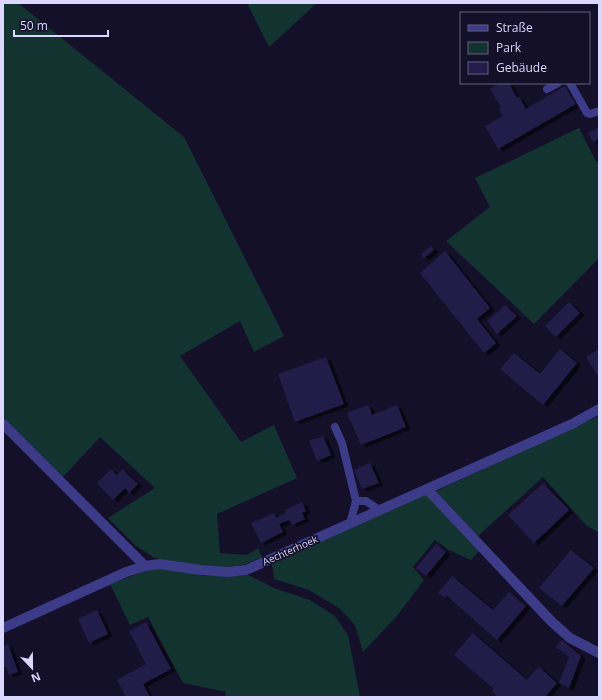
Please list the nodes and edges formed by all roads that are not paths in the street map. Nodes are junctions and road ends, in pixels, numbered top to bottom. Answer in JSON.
{"nodes":[{"id":1,"x":556,"y":84,"type":"edge"},
{"id":2,"x":571,"y":84,"type":"edge"},
{"id":3,"x":547,"y":89,"type":"dead end"},
{"id":4,"x":599,"y":111,"type":"edge"},
{"id":5,"x":599,"y":409,"type":"edge"},
{"id":6,"x":3,"y":424,"type":"edge"},
{"id":7,"x":335,"y":427,"type":"dead end"},
{"id":8,"x":427,"y":489,"type":"junction"},
{"id":9,"x":356,"y":501,"type":"junction"},
{"id":10,"x":379,"y":510,"type":"junction"},
{"id":11,"x":350,"y":524,"type":"junction"},
{"id":12,"x":145,"y":566,"type":"junction"},
{"id":13,"x":3,"y":628,"type":"edge"},
{"id":14,"x":599,"y":653,"type":"edge"}],
"edges":[{"from":1,"to":3,"type":"lane"},
{"from":2,"to":4,"type":"lane"},
{"from":5,"to":8,"type":"street","name":"Aechterhoek"},
{"from":6,"to":12,"type":"street"},
{"from":7,"to":9,"type":"lane"},
{"from":8,"to":10,"type":"street","name":"Aechterhoek"},
{"from":8,"to":14,"type":"street"},
{"from":9,"to":10,"type":"lane"},
{"from":9,"to":11,"type":"lane"},
{"from":10,"to":11,"type":"street","name":"Aechterhoek"},
{"from":11,"to":12,"type":"street","name":"Aechterhoek"},
{"from":12,"to":13,"type":"street","name":"Aechterhoek"}]}
